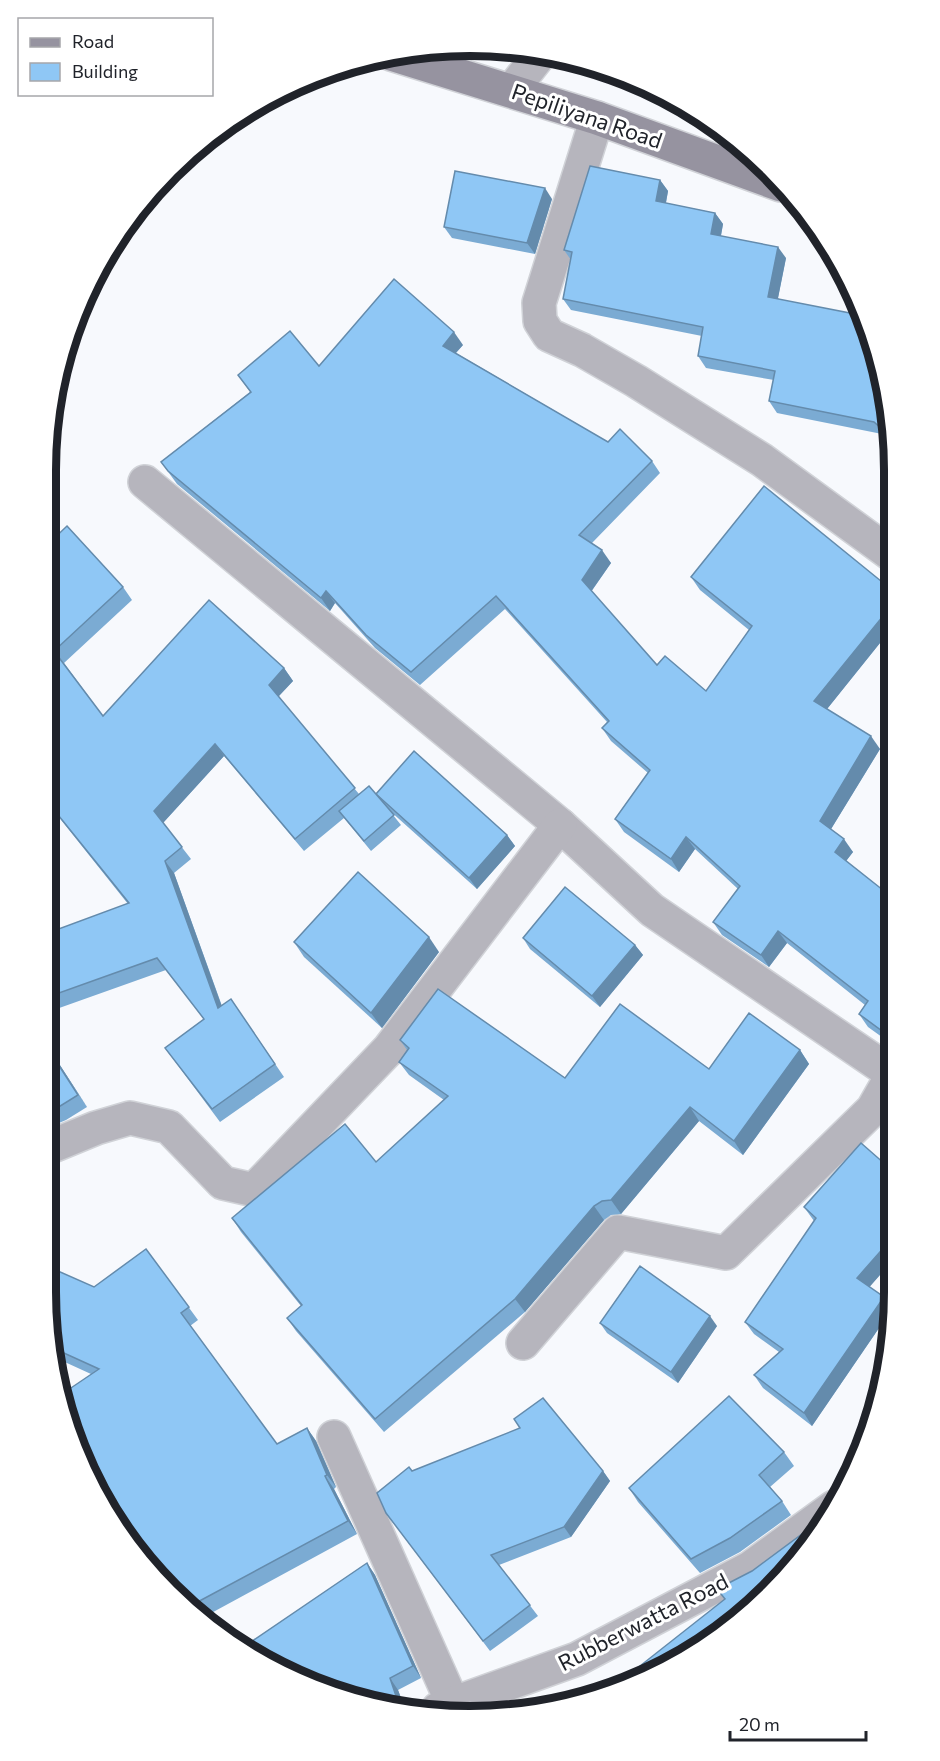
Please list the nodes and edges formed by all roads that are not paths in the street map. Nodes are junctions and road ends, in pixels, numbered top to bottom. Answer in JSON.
{"nodes":[{"id":1,"x":411,"y":60,"type":"edge"},
{"id":2,"x":535,"y":61,"type":"edge"},
{"id":3,"x":512,"y":90,"type":"junction"},
{"id":4,"x":597,"y":118,"type":"junction"},
{"id":5,"x":765,"y":179,"type":"edge"},
{"id":6,"x":145,"y":482,"type":"dead end"},
{"id":7,"x":884,"y":549,"type":"edge"},
{"id":8,"x":560,"y":825,"type":"junction"},
{"id":9,"x":884,"y":1068,"type":"edge"},
{"id":10,"x":884,"y":1090,"type":"edge"},
{"id":11,"x":56,"y":1144,"type":"edge"},
{"id":12,"x":523,"y":1343,"type":"dead end"},
{"id":13,"x":334,"y":1437,"type":"dead end"},
{"id":14,"x":815,"y":1521,"type":"edge"},
{"id":15,"x":445,"y":1705,"type":"edge"},
{"id":16,"x":451,"y":1705,"type":"edge"}],
"edges":[{"from":1,"to":3,"type":"main road","name":"Pepiliyana Road"},
{"from":2,"to":3,"type":"street"},
{"from":3,"to":4,"type":"main road","name":"Pepiliyana Road"},
{"from":4,"to":5,"type":"main road","name":"Pepiliyana Road"},
{"from":4,"to":7,"type":"street"},
{"from":6,"to":8,"type":"street"},
{"from":8,"to":9,"type":"street"},
{"from":8,"to":11,"type":"street"},
{"from":10,"to":12,"type":"street"},
{"from":13,"to":15,"type":"street"},
{"from":14,"to":16,"type":"street","name":"Rubberwatta Road"}]}
